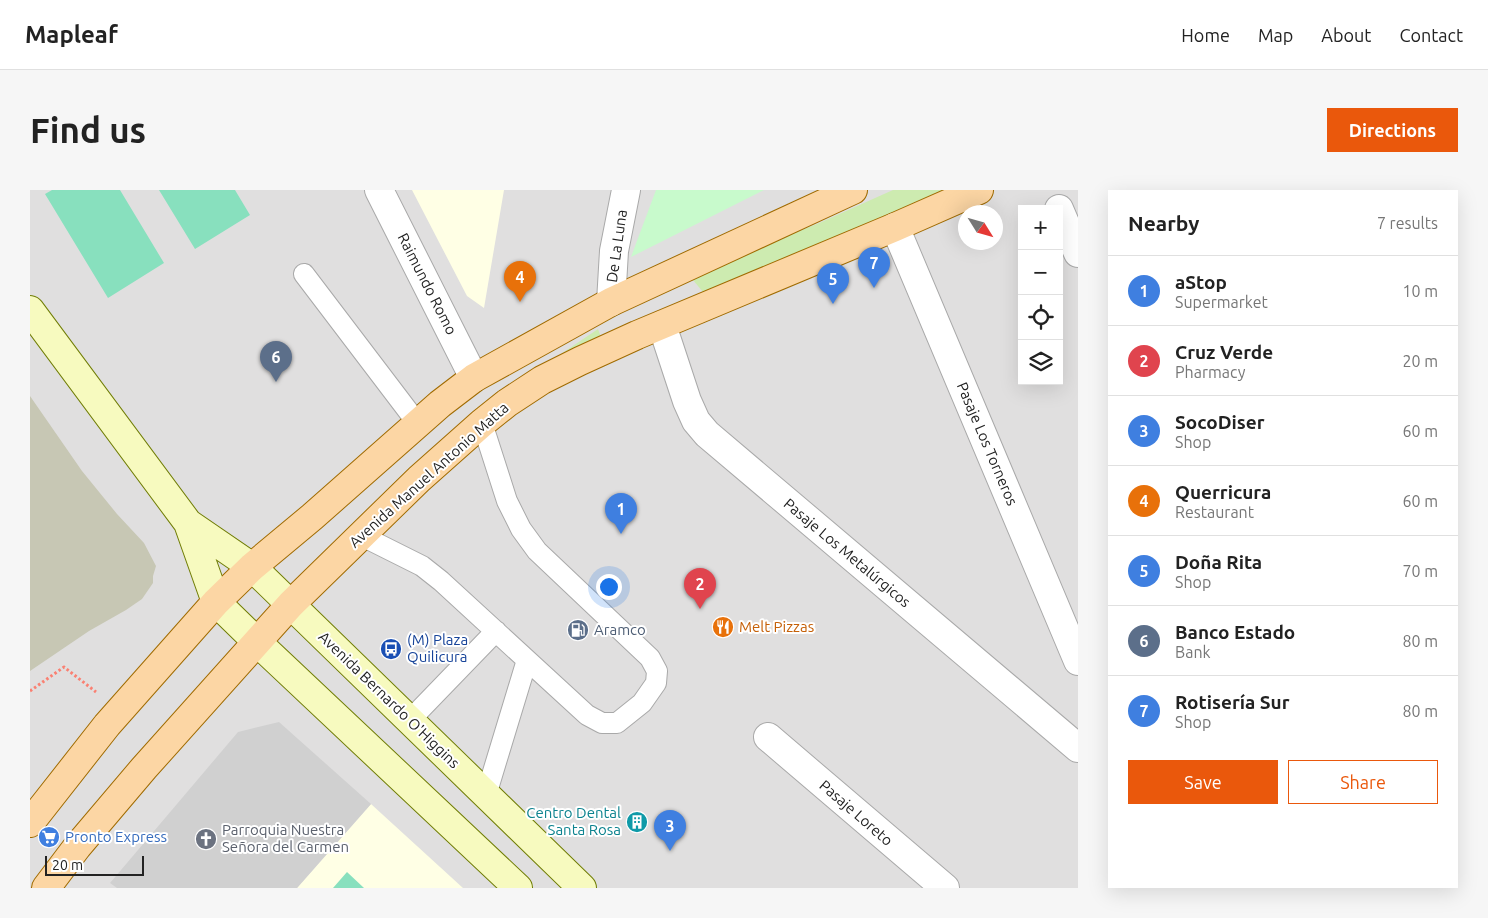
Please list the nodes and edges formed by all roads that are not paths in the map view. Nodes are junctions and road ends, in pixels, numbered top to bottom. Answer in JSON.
{"nodes":[{"id":1,"x":379,"y":190,"type":"edge"},
{"id":2,"x":626,"y":190,"type":"edge"},
{"id":3,"x":853,"y":190,"type":"edge"},
{"id":4,"x":979,"y":190,"type":"edge"},
{"id":5,"x":1051,"y":190,"type":"edge"},
{"id":6,"x":1057,"y":205,"type":"edge"},
{"id":7,"x":1063,"y":218,"type":"edge"},
{"id":8,"x":895,"y":227,"type":"junction"},
{"id":9,"x":1078,"y":253,"type":"edge"},
{"id":10,"x":304,"y":274,"type":"dead end"},
{"id":11,"x":611,"y":302,"type":"junction"},
{"id":12,"x":30,"y":310,"type":"edge"},
{"id":13,"x":662,"y":325,"type":"junction"},
{"id":14,"x":474,"y":378,"type":"junction"},
{"id":15,"x":482,"y":423,"type":"junction"},
{"id":16,"x":418,"y":424,"type":"junction"},
{"id":17,"x":188,"y":523,"type":"junction"},
{"id":18,"x":360,"y":535,"type":"junction"},
{"id":19,"x":252,"y":567,"type":"junction"},
{"id":20,"x":216,"y":602,"type":"junction"},
{"id":21,"x":291,"y":604,"type":"junction"},
{"id":22,"x":496,"y":631,"type":"junction"},
{"id":23,"x":257,"y":642,"type":"junction"},
{"id":24,"x":527,"y":660,"type":"junction"},
{"id":25,"x":1078,"y":661,"type":"edge"},
{"id":26,"x":410,"y":720,"type":"junction"},
{"id":27,"x":768,"y":737,"type":"dead end"},
{"id":28,"x":1078,"y":748,"type":"edge"},
{"id":29,"x":486,"y":795,"type":"junction"},
{"id":30,"x":30,"y":823,"type":"edge"},
{"id":31,"x":46,"y":888,"type":"edge"},
{"id":32,"x":518,"y":888,"type":"edge"},
{"id":33,"x":582,"y":888,"type":"edge"},
{"id":34,"x":945,"y":888,"type":"edge"}],
"edges":[{"from":1,"to":14,"type":"street","name":"Raimundo Romo"},
{"from":2,"to":11,"type":"street","name":"De La Luna"},
{"from":3,"to":11,"type":"main road"},
{"from":4,"to":8,"type":"main road","name":"Avenida Manuel Antonio Matta"},
{"from":5,"to":6,"type":"street"},
{"from":7,"to":9,"type":"street"},
{"from":8,"to":13,"type":"main road","name":"Avenida Manuel Antonio Matta"},
{"from":8,"to":25,"type":"street","name":"Pasaje Los Torneros"},
{"from":10,"to":16,"type":"lane"},
{"from":11,"to":14,"type":"main road"},
{"from":12,"to":17,"type":"main road","name":"Avenida Bernardo O'Higgins"},
{"from":13,"to":15,"type":"main road","name":"Avenida Manuel Antonio Matta"},
{"from":13,"to":28,"type":"street","name":"Pasaje Los Metalúrgicos"},
{"from":14,"to":16,"type":"main road"},
{"from":15,"to":18,"type":"main road","name":"Avenida Manuel Antonio Matta"},
{"from":15,"to":24,"type":"lane"},
{"from":16,"to":19,"type":"main road"},
{"from":17,"to":19,"type":"main road","name":"Avenida Bernardo O'Higgins"},
{"from":17,"to":20,"type":"main road","name":"Avenida Bernardo O'Higgins"},
{"from":18,"to":21,"type":"main road","name":"Avenida Manuel Antonio Matta"},
{"from":18,"to":22,"type":"lane"},
{"from":19,"to":20,"type":"main road"},
{"from":19,"to":21,"type":"main road","name":"Avenida Bernardo O'Higgins"},
{"from":20,"to":23,"type":"main road","name":"Avenida Bernardo O'Higgins"},
{"from":20,"to":30,"type":"main road"},
{"from":21,"to":23,"type":"main road","name":"Avenida Manuel Antonio Matta"},
{"from":21,"to":26,"type":"main road","name":"Avenida Bernardo O'Higgins"},
{"from":22,"to":24,"type":"lane"},
{"from":22,"to":26,"type":"lane"},
{"from":23,"to":31,"type":"main road","name":"Avenida Manuel Antonio Matta"},
{"from":23,"to":32,"type":"main road","name":"Avenida Bernardo O'Higgins"},
{"from":24,"to":29,"type":"lane"},
{"from":26,"to":29,"type":"main road","name":"Avenida Bernardo O'Higgins"},
{"from":27,"to":34,"type":"street","name":"Pasaje Loreto"},
{"from":29,"to":33,"type":"main road","name":"Avenida Bernardo O'Higgins"}]}
